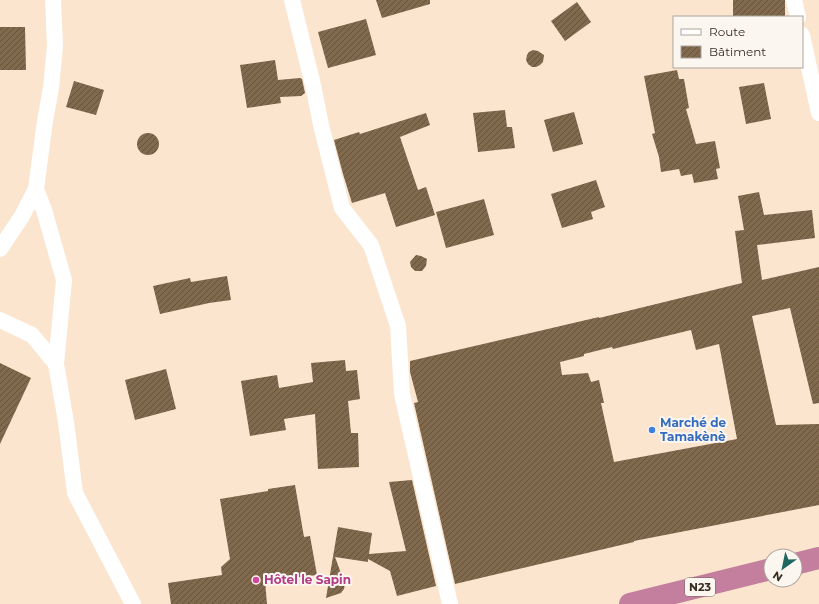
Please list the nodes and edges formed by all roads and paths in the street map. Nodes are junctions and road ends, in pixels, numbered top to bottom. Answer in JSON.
{"nodes":[{"id":1,"x":53,"y":0,"type":"edge"},
{"id":2,"x":292,"y":0,"type":"edge"},
{"id":3,"x":794,"y":0,"type":"edge"},
{"id":4,"x":798,"y":16,"type":"edge"},
{"id":5,"x":803,"y":40,"type":"edge"},
{"id":6,"x":819,"y":113,"type":"edge"},
{"id":7,"x":36,"y":189,"type":"junction"},
{"id":8,"x":0,"y":249,"type":"edge"},
{"id":9,"x":0,"y":320,"type":"edge"},
{"id":10,"x":56,"y":364,"type":"junction"},
{"id":11,"x":819,"y":558,"type":"edge"},
{"id":12,"x":803,"y":562,"type":"edge"},
{"id":13,"x":763,"y":572,"type":"edge"},
{"id":14,"x":133,"y":604,"type":"edge"},
{"id":15,"x":450,"y":604,"type":"edge"},
{"id":16,"x":630,"y":604,"type":"edge"}],
"edges":[{"from":1,"to":7,"type":"street"},
{"from":2,"to":15,"type":"street"},
{"from":3,"to":4,"type":"street"},
{"from":5,"to":6,"type":"street"},
{"from":7,"to":8,"type":"street"},
{"from":7,"to":10,"type":"street"},
{"from":9,"to":10,"type":"street"},
{"from":10,"to":14,"type":"street"},
{"from":11,"to":12,"type":"highway"},
{"from":13,"to":16,"type":"highway","number":"N23"}]}
